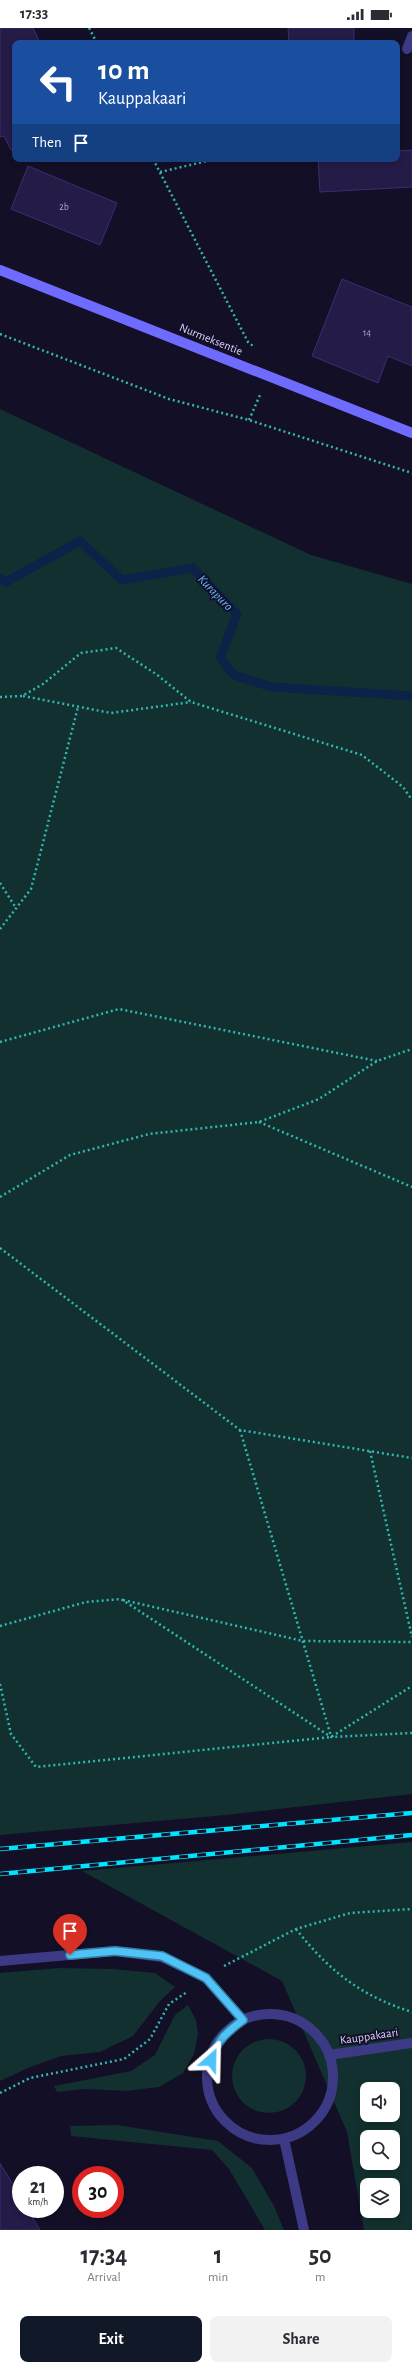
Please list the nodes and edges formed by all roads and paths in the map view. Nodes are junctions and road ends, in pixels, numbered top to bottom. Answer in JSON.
{"nodes":[{"id":1,"x":89,"y":28,"type":"edge"},
{"id":2,"x":412,"y":36,"type":"edge"},
{"id":3,"x":95,"y":40,"type":"edge"},
{"id":4,"x":407,"y":49,"type":"dead end"},
{"id":5,"x":155,"y":162,"type":"edge"},
{"id":6,"x":203,"y":162,"type":"edge"},
{"id":7,"x":160,"y":172,"type":"junction"},
{"id":8,"x":0,"y":270,"type":"edge"},
{"id":9,"x":0,"y":334,"type":"edge"},
{"id":10,"x":259,"y":349,"type":"dead end"},
{"id":11,"x":268,"y":376,"type":"junction"},
{"id":12,"x":249,"y":420,"type":"junction"},
{"id":13,"x":412,"y":433,"type":"edge"},
{"id":14,"x":412,"y":473,"type":"edge"},
{"id":15,"x":22,"y":696,"type":"junction"},
{"id":16,"x":0,"y":697,"type":"edge"},
{"id":17,"x":191,"y":702,"type":"junction"},
{"id":18,"x":78,"y":707,"type":"junction"},
{"id":19,"x":412,"y":800,"type":"edge"},
{"id":20,"x":0,"y":883,"type":"edge"},
{"id":21,"x":16,"y":908,"type":"junction"},
{"id":22,"x":0,"y":928,"type":"edge"},
{"id":23,"x":0,"y":1042,"type":"edge"},
{"id":24,"x":412,"y":1049,"type":"edge"},
{"id":25,"x":377,"y":1061,"type":"junction"},
{"id":26,"x":259,"y":1122,"type":"junction"},
{"id":27,"x":412,"y":1187,"type":"edge"},
{"id":28,"x":0,"y":1197,"type":"edge"},
{"id":29,"x":0,"y":1248,"type":"edge"},
{"id":30,"x":240,"y":1430,"type":"junction"},
{"id":31,"x":370,"y":1451,"type":"junction"},
{"id":32,"x":412,"y":1458,"type":"edge"},
{"id":33,"x":121,"y":1599,"type":"junction"},
{"id":34,"x":0,"y":1626,"type":"edge"},
{"id":35,"x":412,"y":1637,"type":"edge"},
{"id":36,"x":303,"y":1641,"type":"junction"},
{"id":37,"x":412,"y":1642,"type":"edge"},
{"id":38,"x":0,"y":1684,"type":"edge"},
{"id":39,"x":412,"y":1686,"type":"edge"},
{"id":40,"x":412,"y":1732,"type":"edge"},
{"id":41,"x":331,"y":1737,"type":"junction"},
{"id":42,"x":296,"y":1929,"type":"dead end"},
{"id":43,"x":0,"y":1961,"type":"edge"},
{"id":44,"x":412,"y":2012,"type":"edge"},
{"id":45,"x":243,"y":2020,"type":"junction"},
{"id":46,"x":412,"y":2043,"type":"edge"},
{"id":47,"x":330,"y":2054,"type":"junction"},
{"id":48,"x":284,"y":2139,"type":"junction"},
{"id":49,"x":304,"y":2230,"type":"edge"}],
"edges":[{"from":1,"to":3,"type":"path"},
{"from":2,"to":4,"type":"street"},
{"from":5,"to":7,"type":"path"},
{"from":6,"to":7,"type":"path"},
{"from":7,"to":10,"type":"path"},
{"from":8,"to":11,"type":"street","name":"Nurmeksentie"},
{"from":9,"to":12,"type":"path"},
{"from":11,"to":12,"type":"path"},
{"from":11,"to":13,"type":"street","name":"Nurmeksentie"},
{"from":12,"to":14,"type":"path"},
{"from":15,"to":16,"type":"path"},
{"from":15,"to":17,"type":"path"},
{"from":15,"to":18,"type":"path"},
{"from":17,"to":18,"type":"path"},
{"from":17,"to":19,"type":"path"},
{"from":18,"to":21,"type":"path"},
{"from":20,"to":21,"type":"path"},
{"from":21,"to":22,"type":"path"},
{"from":23,"to":25,"type":"path"},
{"from":24,"to":25,"type":"path"},
{"from":25,"to":26,"type":"path"},
{"from":26,"to":27,"type":"path"},
{"from":26,"to":28,"type":"path"},
{"from":29,"to":30,"type":"path"},
{"from":30,"to":31,"type":"path"},
{"from":30,"to":36,"type":"path"},
{"from":31,"to":32,"type":"path"},
{"from":31,"to":35,"type":"path"},
{"from":33,"to":34,"type":"path"},
{"from":33,"to":36,"type":"path"},
{"from":33,"to":41,"type":"path"},
{"from":36,"to":37,"type":"path"},
{"from":36,"to":41,"type":"path"},
{"from":38,"to":41,"type":"path"},
{"from":39,"to":41,"type":"path"},
{"from":40,"to":41,"type":"path"},
{"from":42,"to":44,"type":"path"},
{"from":43,"to":45,"type":"street"},
{"from":45,"to":47,"type":"street"},
{"from":45,"to":48,"type":"street"},
{"from":46,"to":47,"type":"street","name":"Kauppakaari"},
{"from":47,"to":48,"type":"street"},
{"from":48,"to":49,"type":"street"}]}
